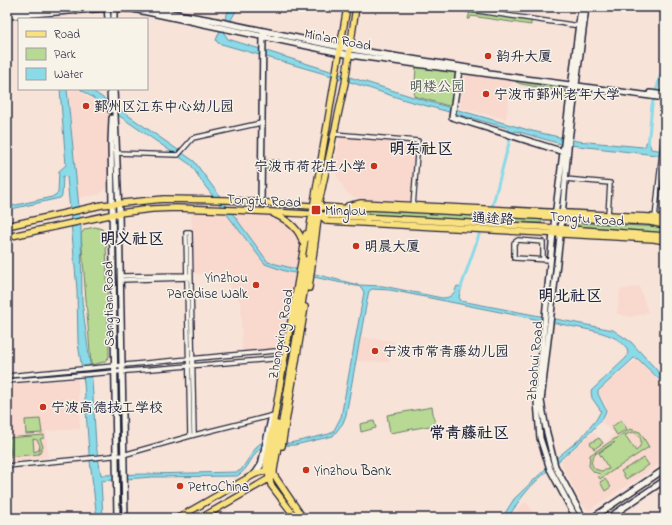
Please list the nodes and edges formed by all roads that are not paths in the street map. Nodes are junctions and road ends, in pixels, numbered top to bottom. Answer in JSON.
{"nodes":[{"id":1,"x":56,"y":7,"type":"edge"},
{"id":2,"x":107,"y":7,"type":"edge"},
{"id":3,"x":139,"y":7,"type":"edge"},
{"id":4,"x":347,"y":7,"type":"edge"},
{"id":5,"x":356,"y":7,"type":"edge"},
{"id":6,"x":451,"y":7,"type":"edge"},
{"id":7,"x":581,"y":7,"type":"edge"},
{"id":8,"x":586,"y":7,"type":"edge"},
{"id":9,"x":114,"y":8,"type":"edge"},
{"id":10,"x":474,"y":9,"type":"edge"},
{"id":11,"x":46,"y":10,"type":"junction"},
{"id":12,"x":7,"y":11,"type":"edge"},
{"id":13,"x":7,"y":16,"type":"edge"},
{"id":14,"x":108,"y":18,"type":"edge"},
{"id":15,"x":217,"y":24,"type":"junction"},
{"id":16,"x":581,"y":26,"type":"junction"},
{"id":17,"x":263,"y":34,"type":"junction"},
{"id":18,"x":340,"y":50,"type":"junction"},
{"id":19,"x":349,"y":52,"type":"junction"},
{"id":20,"x":459,"y":71,"type":"junction"},
{"id":21,"x":573,"y":85,"type":"junction"},
{"id":22,"x":110,"y":90,"type":"edge"},
{"id":23,"x":114,"y":90,"type":"edge"},
{"id":24,"x":663,"y":96,"type":"edge"},
{"id":25,"x":113,"y":102,"type":"junction"},
{"id":26,"x":113,"y":119,"type":"junction"},
{"id":27,"x":261,"y":123,"type":"junction"},
{"id":28,"x":665,"y":123,"type":"edge"},
{"id":29,"x":334,"y":134,"type":"junction"},
{"id":30,"x":565,"y":150,"type":"junction"},
{"id":31,"x":116,"y":153,"type":"junction"},
{"id":32,"x":565,"y":179,"type":"junction"},
{"id":33,"x":317,"y":197,"type":"junction"},
{"id":34,"x":261,"y":202,"type":"junction"},
{"id":35,"x":115,"y":203,"type":"junction"},
{"id":36,"x":315,"y":206,"type":"junction"},
{"id":37,"x":413,"y":208,"type":"junction"},
{"id":38,"x":270,"y":212,"type":"junction"},
{"id":39,"x":498,"y":212,"type":"junction"},
{"id":40,"x":116,"y":213,"type":"junction"},
{"id":41,"x":315,"y":215,"type":"junction"},
{"id":42,"x":555,"y":215,"type":"junction"},
{"id":43,"x":562,"y":215,"type":"junction"},
{"id":44,"x":608,"y":215,"type":"junction"},
{"id":45,"x":655,"y":218,"type":"junction"},
{"id":46,"x":665,"y":219,"type":"edge"},
{"id":47,"x":665,"y":225,"type":"edge"},
{"id":48,"x":7,"y":226,"type":"edge"},
{"id":49,"x":475,"y":226,"type":"junction"},
{"id":50,"x":553,"y":231,"type":"junction"},
{"id":51,"x":561,"y":231,"type":"junction"},
{"id":52,"x":665,"y":236,"type":"edge"},
{"id":53,"x":7,"y":237,"type":"edge"},
{"id":54,"x":665,"y":241,"type":"edge"},
{"id":55,"x":304,"y":245,"type":"junction"},
{"id":56,"x":543,"y":260,"type":"junction"},
{"id":57,"x":550,"y":260,"type":"junction"},
{"id":58,"x":307,"y":261,"type":"junction"},
{"id":59,"x":189,"y":277,"type":"junction"},
{"id":60,"x":120,"y":278,"type":"junction"},
{"id":61,"x":303,"y":285,"type":"junction"},
{"id":62,"x":548,"y":311,"type":"junction"},
{"id":63,"x":546,"y":330,"type":"junction"},
{"id":64,"x":286,"y":350,"type":"junction"},
{"id":65,"x":284,"y":358,"type":"junction"},
{"id":66,"x":191,"y":359,"type":"junction"},
{"id":67,"x":191,"y":366,"type":"junction"},
{"id":68,"x":122,"y":369,"type":"junction"},
{"id":69,"x":115,"y":370,"type":"junction"},
{"id":70,"x":7,"y":376,"type":"edge"},
{"id":71,"x":7,"y":381,"type":"edge"},
{"id":72,"x":275,"y":415,"type":"junction"},
{"id":73,"x":192,"y":435,"type":"junction"},
{"id":74,"x":274,"y":444,"type":"junction"},
{"id":75,"x":123,"y":454,"type":"junction"},
{"id":76,"x":117,"y":456,"type":"junction"},
{"id":77,"x":7,"y":466,"type":"edge"},
{"id":78,"x":665,"y":469,"type":"edge"},
{"id":79,"x":272,"y":473,"type":"junction"},
{"id":80,"x":255,"y":474,"type":"junction"},
{"id":81,"x":665,"y":480,"type":"edge"},
{"id":82,"x":117,"y":518,"type":"edge"},
{"id":83,"x":124,"y":518,"type":"edge"},
{"id":84,"x":178,"y":518,"type":"edge"},
{"id":85,"x":201,"y":518,"type":"edge"},
{"id":86,"x":296,"y":518,"type":"edge"},
{"id":87,"x":303,"y":518,"type":"edge"},
{"id":88,"x":576,"y":518,"type":"edge"},
{"id":89,"x":583,"y":518,"type":"edge"},
{"id":90,"x":592,"y":518,"type":"edge"},
{"id":91,"x":608,"y":518,"type":"edge"}],
"edges":[{"from":1,"to":11,"type":"main road","name":"Min'an Road"},
{"from":2,"to":9,"type":"main road","name":"Min'an Road"},
{"from":2,"to":11,"type":"main road","name":"Min'an Road"},
{"from":2,"to":14,"type":"main road"},
{"from":3,"to":15,"type":"main road","name":"Min'an Road"},
{"from":4,"to":18,"type":"main road","name":"Zhongxing Road"},
{"from":5,"to":19,"type":"main road","name":"Zhongxing Road"},
{"from":6,"to":10,"type":"street"},
{"from":7,"to":16,"type":"main road","name":"Zhaohui Road"},
{"from":8,"to":16,"type":"main road","name":"Zhaohui Road"},
{"from":9,"to":15,"type":"main road","name":"Min'an Road"},
{"from":10,"to":16,"type":"street"},
{"from":11,"to":12,"type":"main road","name":"Min'an Road"},
{"from":11,"to":13,"type":"main road","name":"Min'an Road"},
{"from":15,"to":17,"type":"main road","name":"Min'an Road"},
{"from":16,"to":21,"type":"main road","name":"Zhaohui Road"},
{"from":17,"to":18,"type":"main road","name":"Min'an Road"},
{"from":17,"to":27,"type":"main road"},
{"from":18,"to":19,"type":"main road","name":"Min'an Road"},
{"from":18,"to":33,"type":"main road","name":"Zhongxing Road"},
{"from":19,"to":20,"type":"main road","name":"Min'an Road"},
{"from":19,"to":21,"type":"main road","name":"Min'an Road"},
{"from":19,"to":29,"type":"main road","name":"Zhongxing Road"},
{"from":20,"to":21,"type":"main road","name":"Min'an Road"},
{"from":20,"to":30,"type":"main road"},
{"from":21,"to":24,"type":"main road","name":"Min'an Road"},
{"from":21,"to":30,"type":"main road","name":"Zhaohui Road"},
{"from":22,"to":25,"type":"main road","name":"Sangtian Road"},
{"from":23,"to":25,"type":"main road","name":"Sangtian Road"},
{"from":25,"to":26,"type":"main road","name":"Sangtian Road"},
{"from":26,"to":31,"type":"main road","name":"Sangtian Road"},
{"from":26,"to":35,"type":"main road","name":"Sangtian Road"},
{"from":27,"to":31,"type":"street"},
{"from":27,"to":34,"type":"main road"},
{"from":28,"to":45,"type":"street"},
{"from":29,"to":33,"type":"main road","name":"Zhongxing Road"},
{"from":29,"to":37,"type":"street"},
{"from":30,"to":32,"type":"main road","name":"Zhaohui Road"},
{"from":30,"to":42,"type":"main road","name":"Zhaohui Road"},
{"from":31,"to":35,"type":"main road","name":"Sangtian Road"},
{"from":32,"to":43,"type":"main road","name":"Zhaohui Road"},
{"from":32,"to":44,"type":"street"},
{"from":33,"to":36,"type":"main road","name":"Zhongxing Road"},
{"from":34,"to":35,"type":"main road","name":"Tongtu Road"},
{"from":34,"to":36,"type":"main road","name":"Tongtu Road"},
{"from":35,"to":40,"type":"main road","name":"Sangtian Road"},
{"from":35,"to":48,"type":"main road","name":"Tongtu Road"},
{"from":36,"to":37,"type":"main road","name":"Tongtu Road"},
{"from":36,"to":41,"type":"main road","name":"Zhongxing Road"},
{"from":36,"to":41,"type":"main road","name":"Zhongxing Road"},
{"from":37,"to":39,"type":"main road","name":"Tongtu Road"},
{"from":37,"to":39,"type":"main road","name":"通途路"},
{"from":38,"to":40,"type":"main road","name":"Tongtu Road"},
{"from":38,"to":41,"type":"main road","name":"Tongtu Road"},
{"from":38,"to":55,"type":"main road"},
{"from":39,"to":42,"type":"main road","name":"Tongtu Road"},
{"from":40,"to":53,"type":"main road","name":"Tongtu Road"},
{"from":40,"to":60,"type":"main road","name":"Sangtian Road"},
{"from":40,"to":69,"type":"main road","name":"Sangtian Road"},
{"from":41,"to":49,"type":"main road","name":"Tongtu Road"},
{"from":41,"to":55,"type":"main road","name":"Zhongxing Road"},
{"from":41,"to":58,"type":"main road","name":"Zhongxing Road"},
{"from":41,"to":58,"type":"main road","name":"Zhongxing Road"},
{"from":42,"to":43,"type":"main road","name":"Tongtu Road"},
{"from":42,"to":50,"type":"main road","name":"Zhaohui Road"},
{"from":43,"to":44,"type":"main road"},
{"from":43,"to":47,"type":"main road","name":"Tongtu Road"},
{"from":43,"to":51,"type":"main road","name":"Zhaohui Road"},
{"from":44,"to":45,"type":"main road"},
{"from":45,"to":46,"type":"main road"},
{"from":49,"to":50,"type":"main road","name":"Tongtu Road"},
{"from":49,"to":50,"type":"main road","name":"通途路"},
{"from":50,"to":51,"type":"main road","name":"Tongtu Road"},
{"from":50,"to":57,"type":"main road","name":"Zhaohui Road"},
{"from":51,"to":52,"type":"main road","name":"Tongtu Road"},
{"from":51,"to":54,"type":"main road"},
{"from":51,"to":62,"type":"main road","name":"Zhaohui Road"},
{"from":55,"to":58,"type":"main road","name":"Zhongxing Road"},
{"from":56,"to":56,"type":"street"},
{"from":56,"to":57,"type":"street"},
{"from":57,"to":62,"type":"main road","name":"Zhaohui Road"},
{"from":58,"to":61,"type":"main road","name":"Zhongxing Road"},
{"from":58,"to":61,"type":"main road","name":"Zhongxing Road"},
{"from":59,"to":59,"type":"street"},
{"from":59,"to":60,"type":"street"},
{"from":59,"to":66,"type":"street"},
{"from":60,"to":68,"type":"main road","name":"Sangtian Road"},
{"from":61,"to":64,"type":"main road"},
{"from":61,"to":74,"type":"main road","name":"Zhongxing Road"},
{"from":62,"to":63,"type":"main road","name":"Zhaohui Road"},
{"from":63,"to":88,"type":"main road","name":"Zhaohui Road"},
{"from":63,"to":89,"type":"main road","name":"Zhaohui Road"},
{"from":64,"to":65,"type":"main road"},
{"from":64,"to":66,"type":"street"},
{"from":65,"to":67,"type":"street"},
{"from":65,"to":72,"type":"main road"},
{"from":66,"to":67,"type":"street"},
{"from":66,"to":68,"type":"street"},
{"from":67,"to":68,"type":"street"},
{"from":67,"to":73,"type":"street"},
{"from":68,"to":69,"type":"street"},
{"from":68,"to":75,"type":"main road","name":"Sangtian Road"},
{"from":69,"to":70,"type":"street"},
{"from":69,"to":71,"type":"street"},
{"from":69,"to":76,"type":"main road","name":"Sangtian Road"},
{"from":72,"to":73,"type":"street"},
{"from":72,"to":74,"type":"main road"},
{"from":73,"to":75,"type":"street"},
{"from":74,"to":79,"type":"main road"},
{"from":74,"to":79,"type":"main road"},
{"from":74,"to":80,"type":"main road"},
{"from":75,"to":76,"type":"street"},
{"from":75,"to":83,"type":"main road","name":"Sangtian Road"},
{"from":76,"to":77,"type":"street"},
{"from":76,"to":82,"type":"main road","name":"Sangtian Road"},
{"from":78,"to":90,"type":"main road"},
{"from":79,"to":80,"type":"main road"},
{"from":79,"to":85,"type":"main road"},
{"from":79,"to":86,"type":"main road"},
{"from":79,"to":87,"type":"main road"},
{"from":80,"to":84,"type":"main road"},
{"from":81,"to":91,"type":"main road"}]}
